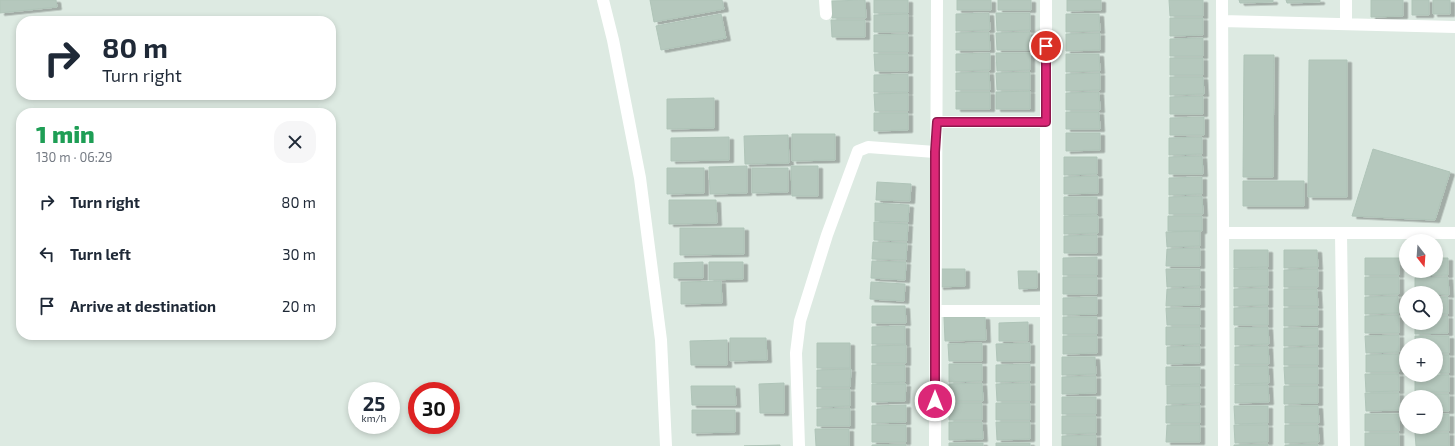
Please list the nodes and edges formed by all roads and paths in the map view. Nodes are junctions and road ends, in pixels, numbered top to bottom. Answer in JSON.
{"nodes":[{"id":1,"x":603,"y":0,"type":"edge"},
{"id":2,"x":825,"y":0,"type":"edge"},
{"id":3,"x":937,"y":0,"type":"edge"},
{"id":4,"x":1046,"y":0,"type":"edge"},
{"id":5,"x":1222,"y":0,"type":"edge"},
{"id":6,"x":1346,"y":0,"type":"edge"},
{"id":7,"x":826,"y":14,"type":"dead end"},
{"id":8,"x":1222,"y":21,"type":"junction"},
{"id":9,"x":1346,"y":24,"type":"junction"},
{"id":10,"x":1455,"y":27,"type":"edge"},
{"id":11,"x":937,"y":122,"type":"junction"},
{"id":12,"x":1046,"y":122,"type":"junction"},
{"id":13,"x":935,"y":152,"type":"junction"},
{"id":14,"x":1222,"y":233,"type":"junction"},
{"id":15,"x":1455,"y":233,"type":"edge"},
{"id":16,"x":1341,"y":234,"type":"junction"},
{"id":17,"x":936,"y":311,"type":"junction"},
{"id":18,"x":1046,"y":311,"type":"junction"},
{"id":19,"x":666,"y":446,"type":"edge"},
{"id":20,"x":799,"y":446,"type":"edge"},
{"id":21,"x":935,"y":446,"type":"edge"},
{"id":22,"x":1046,"y":446,"type":"edge"},
{"id":23,"x":1224,"y":446,"type":"edge"},
{"id":24,"x":1344,"y":446,"type":"edge"}],
"edges":[{"from":1,"to":19,"type":"street"},
{"from":2,"to":7,"type":"street"},
{"from":3,"to":11,"type":"street"},
{"from":4,"to":12,"type":"street"},
{"from":5,"to":8,"type":"street"},
{"from":6,"to":9,"type":"street"},
{"from":8,"to":9,"type":"street"},
{"from":8,"to":14,"type":"street"},
{"from":9,"to":10,"type":"street"},
{"from":11,"to":12,"type":"street"},
{"from":11,"to":13,"type":"street"},
{"from":12,"to":18,"type":"street"},
{"from":13,"to":17,"type":"street"},
{"from":13,"to":20,"type":"street"},
{"from":14,"to":16,"type":"street"},
{"from":14,"to":23,"type":"street"},
{"from":15,"to":16,"type":"street"},
{"from":16,"to":24,"type":"street"},
{"from":17,"to":18,"type":"street"},
{"from":17,"to":21,"type":"street"},
{"from":18,"to":22,"type":"street"}]}
